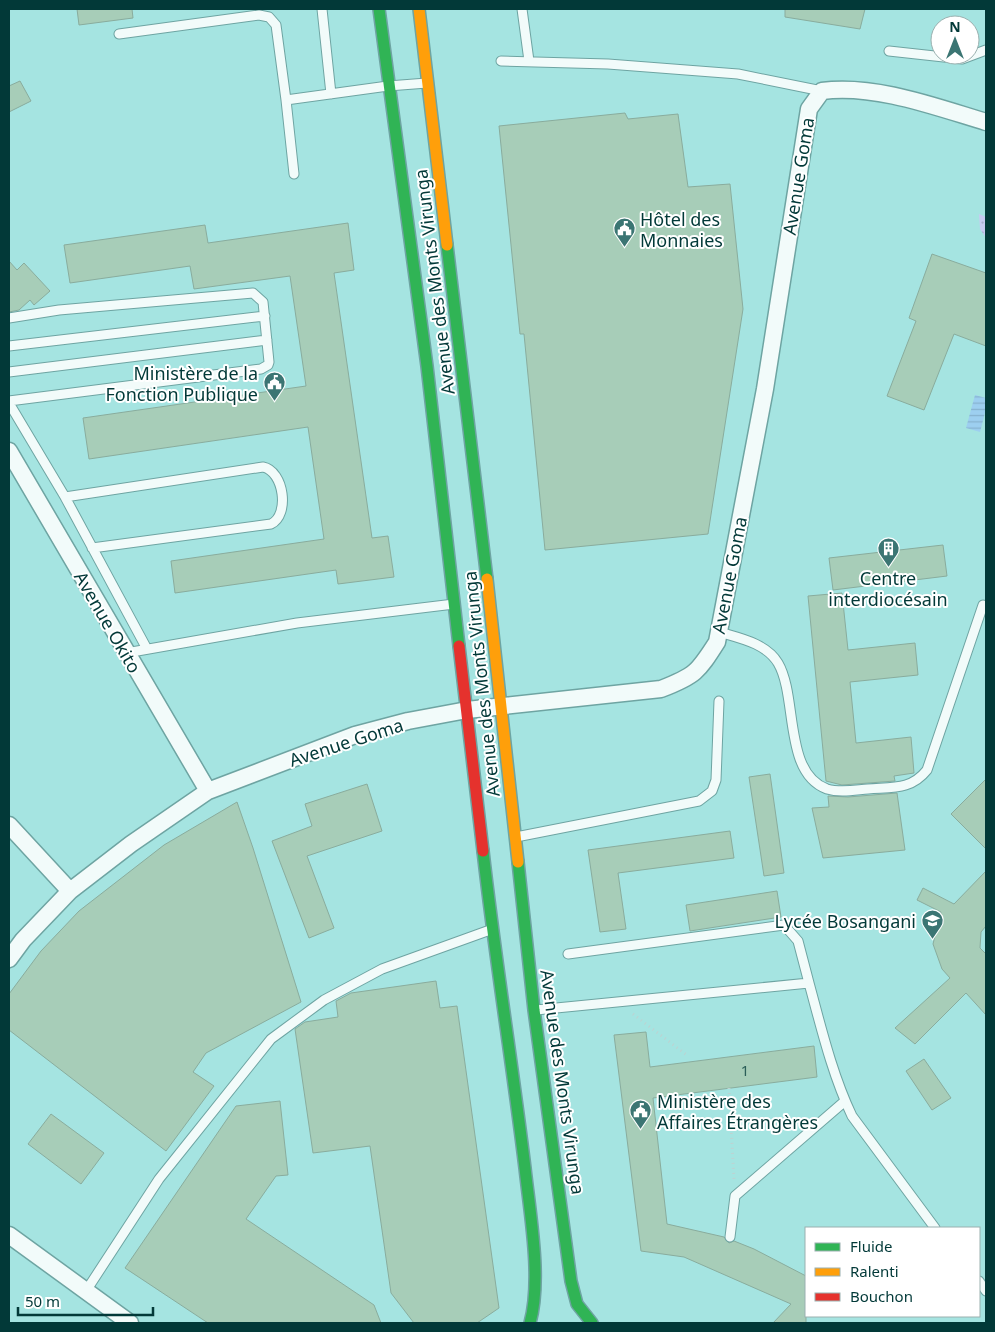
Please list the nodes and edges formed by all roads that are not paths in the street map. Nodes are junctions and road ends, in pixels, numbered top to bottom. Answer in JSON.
{"nodes":[{"id":1,"x":322,"y":9,"type":"edge"},
{"id":2,"x":379,"y":9,"type":"edge"},
{"id":3,"x":419,"y":9,"type":"edge"},
{"id":4,"x":522,"y":9,"type":"edge"},
{"id":5,"x":119,"y":34,"type":"dead end"},
{"id":6,"x":986,"y":50,"type":"edge"},
{"id":7,"x":890,"y":51,"type":"dead end"},
{"id":8,"x":501,"y":62,"type":"dead end"},
{"id":9,"x":529,"y":62,"type":"junction"},
{"id":10,"x":427,"y":83,"type":"junction"},
{"id":11,"x":388,"y":86,"type":"junction"},
{"id":12,"x":822,"y":91,"type":"junction"},
{"id":13,"x":331,"y":94,"type":"junction"},
{"id":14,"x":286,"y":100,"type":"junction"},
{"id":15,"x":986,"y":122,"type":"edge"},
{"id":16,"x":294,"y":174,"type":"dead end"},
{"id":17,"x":264,"y":316,"type":"junction"},
{"id":18,"x":9,"y":318,"type":"edge"},
{"id":19,"x":267,"y":340,"type":"junction"},
{"id":20,"x":9,"y":346,"type":"edge"},
{"id":21,"x":9,"y":372,"type":"edge"},
{"id":22,"x":9,"y":402,"type":"edge"},
{"id":23,"x":9,"y":451,"type":"edge"},
{"id":24,"x":65,"y":497,"type":"junction"},
{"id":25,"x":92,"y":548,"type":"junction"},
{"id":26,"x":454,"y":604,"type":"junction"},
{"id":27,"x":983,"y":604,"type":"dead end"},
{"id":28,"x":718,"y":632,"type":"junction"},
{"id":29,"x":147,"y":649,"type":"junction"},
{"id":30,"x":126,"y":653,"type":"junction"},
{"id":31,"x":719,"y":701,"type":"dead end"},
{"id":32,"x":502,"y":706,"type":"junction"},
{"id":33,"x":467,"y":710,"type":"junction"},
{"id":34,"x":208,"y":792,"type":"junction"},
{"id":35,"x":9,"y":825,"type":"edge"},
{"id":36,"x":516,"y":837,"type":"junction"},
{"id":37,"x":70,"y":891,"type":"junction"},
{"id":38,"x":492,"y":929,"type":"junction"},
{"id":39,"x":568,"y":954,"type":"dead end"},
{"id":40,"x":9,"y":959,"type":"edge"},
{"id":41,"x":809,"y":983,"type":"junction"},
{"id":42,"x":534,"y":1010,"type":"junction"},
{"id":43,"x":845,"y":1101,"type":"junction"},
{"id":44,"x":935,"y":1227,"type":"edge"},
{"id":45,"x":9,"y":1235,"type":"edge"},
{"id":46,"x":730,"y":1237,"type":"dead end"},
{"id":47,"x":86,"y":1291,"type":"junction"},
{"id":48,"x":130,"y":1323,"type":"edge"},
{"id":49,"x":530,"y":1323,"type":"edge"},
{"id":50,"x":592,"y":1323,"type":"edge"}],
"edges":[{"from":1,"to":13,"type":"lane"},
{"from":2,"to":11,"type":"street","name":"Avenue des Monts Virunga"},
{"from":3,"to":10,"type":"street","name":"Avenue des Monts Virunga"},
{"from":4,"to":9,"type":"lane"},
{"from":5,"to":14,"type":"lane"},
{"from":6,"to":7,"type":"lane"},
{"from":8,"to":9,"type":"lane"},
{"from":9,"to":12,"type":"lane"},
{"from":10,"to":11,"type":"lane"},
{"from":10,"to":32,"type":"street","name":"Avenue des Monts Virunga"},
{"from":11,"to":13,"type":"lane"},
{"from":11,"to":26,"type":"street","name":"Avenue des Monts Virunga"},
{"from":12,"to":15,"type":"street"},
{"from":12,"to":28,"type":"street","name":"Avenue Goma"},
{"from":13,"to":14,"type":"lane"},
{"from":14,"to":16,"type":"lane"},
{"from":17,"to":18,"type":"lane"},
{"from":17,"to":19,"type":"lane"},
{"from":17,"to":20,"type":"lane"},
{"from":19,"to":21,"type":"lane"},
{"from":19,"to":22,"type":"lane"},
{"from":22,"to":24,"type":"lane"},
{"from":23,"to":30,"type":"street","name":"Avenue Okito"},
{"from":24,"to":25,"type":"lane"},
{"from":24,"to":25,"type":"lane"},
{"from":25,"to":29,"type":"lane"},
{"from":26,"to":29,"type":"lane"},
{"from":26,"to":33,"type":"street","name":"Avenue des Monts Virunga"},
{"from":27,"to":28,"type":"lane"},
{"from":28,"to":32,"type":"street","name":"Avenue Goma"},
{"from":29,"to":30,"type":"lane"},
{"from":30,"to":34,"type":"street","name":"Avenue Okito"},
{"from":31,"to":36,"type":"lane"},
{"from":32,"to":33,"type":"street","name":"Avenue Goma"},
{"from":32,"to":36,"type":"street","name":"Avenue des Monts Virunga"},
{"from":33,"to":34,"type":"street","name":"Avenue Goma"},
{"from":33,"to":38,"type":"street","name":"Avenue des Monts Virunga"},
{"from":34,"to":37,"type":"street","name":"Avenue Goma"},
{"from":35,"to":37,"type":"street"},
{"from":36,"to":42,"type":"street","name":"Avenue des Monts Virunga"},
{"from":37,"to":40,"type":"street","name":"Avenue Goma"},
{"from":38,"to":47,"type":"lane"},
{"from":38,"to":49,"type":"street","name":"Avenue des Monts Virunga"},
{"from":39,"to":41,"type":"lane"},
{"from":41,"to":42,"type":"lane"},
{"from":41,"to":43,"type":"lane"},
{"from":42,"to":50,"type":"street","name":"Avenue des Monts Virunga"},
{"from":43,"to":44,"type":"lane"},
{"from":43,"to":46,"type":"lane"},
{"from":45,"to":47,"type":"street"},
{"from":47,"to":48,"type":"street"}]}
